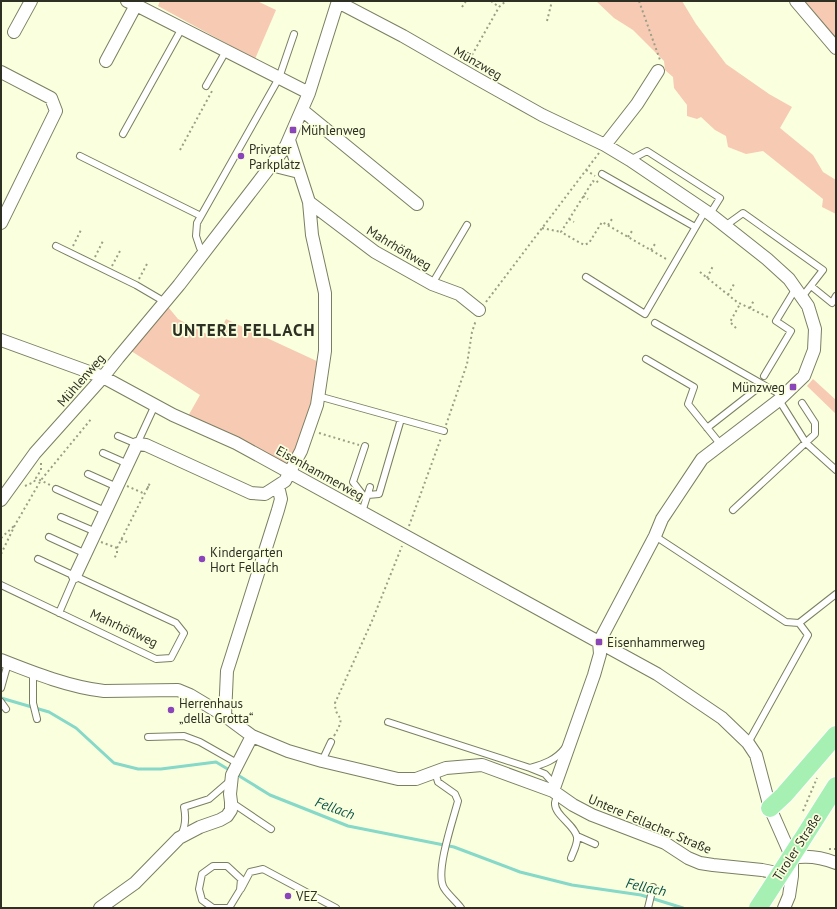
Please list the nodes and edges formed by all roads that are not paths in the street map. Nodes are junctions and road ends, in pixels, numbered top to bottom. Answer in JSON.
{"nodes":[{"id":1,"x":31,"y":1,"type":"edge"},
{"id":2,"x":338,"y":1,"type":"edge"},
{"id":3,"x":796,"y":1,"type":"edge"},
{"id":4,"x":132,"y":3,"type":"edge"},
{"id":5,"x":182,"y":28,"type":"junction"},
{"id":6,"x":14,"y":32,"type":"dead end"},
{"id":7,"x":294,"y":34,"type":"dead end"},
{"id":8,"x":836,"y":48,"type":"edge"},
{"id":9,"x":226,"y":51,"type":"junction"},
{"id":10,"x":106,"y":62,"type":"dead end"},
{"id":11,"x":658,"y":71,"type":"road end"},
{"id":12,"x":1,"y":72,"type":"edge"},
{"id":13,"x":279,"y":78,"type":"junction"},
{"id":14,"x":206,"y":86,"type":"road end"},
{"id":15,"x":309,"y":93,"type":"junction"},
{"id":16,"x":302,"y":110,"type":"junction"},
{"id":17,"x":124,"y":134,"type":"dead end"},
{"id":18,"x":289,"y":140,"type":"junction"},
{"id":19,"x":605,"y":145,"type":"junction"},
{"id":20,"x":80,"y":156,"type":"dead end"},
{"id":21,"x":630,"y":160,"type":"junction"},
{"id":22,"x":271,"y":165,"type":"junction"},
{"id":23,"x":299,"y":172,"type":"junction"},
{"id":24,"x":600,"y":176,"type":"road end"},
{"id":25,"x":309,"y":202,"type":"junction"},
{"id":26,"x":416,"y":204,"type":"dead end"},
{"id":27,"x":707,"y":212,"type":"junction"},
{"id":28,"x":201,"y":216,"type":"junction"},
{"id":29,"x":1,"y":223,"type":"edge"},
{"id":30,"x":467,"y":225,"type":"dead end"},
{"id":31,"x":725,"y":226,"type":"junction"},
{"id":32,"x":695,"y":227,"type":"junction"},
{"id":33,"x":56,"y":246,"type":"dead end"},
{"id":34,"x":206,"y":251,"type":"junction"},
{"id":35,"x":586,"y":277,"type":"dead end"},
{"id":36,"x":432,"y":284,"type":"junction"},
{"id":37,"x":811,"y":286,"type":"junction"},
{"id":38,"x":799,"y":293,"type":"junction"},
{"id":39,"x":836,"y":296,"type":"edge"},
{"id":40,"x":165,"y":302,"type":"junction"},
{"id":41,"x":479,"y":310,"type":"road end"},
{"id":42,"x":655,"y":322,"type":"dead end"},
{"id":43,"x":1,"y":340,"type":"edge"},
{"id":44,"x":646,"y":359,"type":"dead end"},
{"id":45,"x":764,"y":376,"type":"dead end"},
{"id":46,"x":103,"y":377,"type":"junction"},
{"id":47,"x":762,"y":385,"type":"junction"},
{"id":48,"x":318,"y":396,"type":"junction"},
{"id":49,"x":781,"y":398,"type":"junction"},
{"id":50,"x":802,"y":403,"type":"dead end"},
{"id":51,"x":155,"y":405,"type":"junction"},
{"id":52,"x":401,"y":419,"type":"junction"},
{"id":53,"x":707,"y":428,"type":"junction"},
{"id":54,"x":444,"y":430,"type":"dead end"},
{"id":55,"x":118,"y":436,"type":"dead end"},
{"id":56,"x":806,"y":442,"type":"junction"},
{"id":57,"x":137,"y":444,"type":"junction"},
{"id":58,"x":721,"y":445,"type":"junction"},
{"id":59,"x":365,"y":446,"type":"road end"},
{"id":60,"x":103,"y":453,"type":"dead end"},
{"id":61,"x":128,"y":464,"type":"junction"},
{"id":62,"x":836,"y":470,"type":"edge"},
{"id":63,"x":290,"y":472,"type":"junction"},
{"id":64,"x":88,"y":474,"type":"dead end"},
{"id":65,"x":118,"y":485,"type":"junction"},
{"id":66,"x":278,"y":486,"type":"junction"},
{"id":67,"x":370,"y":487,"type":"dead end"},
{"id":68,"x":56,"y":489,"type":"dead end"},
{"id":69,"x":367,"y":497,"type":"junction"},
{"id":70,"x":1,"y":500,"type":"edge"},
{"id":71,"x":733,"y":510,"type":"dead end"},
{"id":72,"x":105,"y":511,"type":"junction"},
{"id":73,"x":362,"y":512,"type":"junction"},
{"id":74,"x":61,"y":517,"type":"dead end"},
{"id":75,"x":94,"y":535,"type":"junction"},
{"id":76,"x":655,"y":536,"type":"junction"},
{"id":77,"x":49,"y":537,"type":"dead end"},
{"id":78,"x":86,"y":554,"type":"junction"},
{"id":79,"x":38,"y":559,"type":"dead end"},
{"id":80,"x":75,"y":576,"type":"junction"},
{"id":81,"x":1,"y":585,"type":"edge"},
{"id":82,"x":836,"y":594,"type":"edge"},
{"id":83,"x":59,"y":613,"type":"junction"},
{"id":84,"x":799,"y":623,"type":"junction"},
{"id":85,"x":599,"y":642,"type":"junction"},
{"id":86,"x":5,"y":661,"type":"edge"},
{"id":87,"x":33,"y":672,"type":"junction"},
{"id":88,"x":1,"y":688,"type":"edge"},
{"id":89,"x":1,"y":702,"type":"edge"},
{"id":90,"x":6,"y":709,"type":"dead end"},
{"id":91,"x":225,"y":716,"type":"junction"},
{"id":92,"x":37,"y":719,"type":"dead end"},
{"id":93,"x":388,"y":722,"type":"dead end"},
{"id":94,"x":836,"y":735,"type":"edge"},
{"id":95,"x":252,"y":736,"type":"junction"},
{"id":96,"x":148,"y":737,"type":"dead end"},
{"id":97,"x":330,"y":742,"type":"road end"},
{"id":98,"x":570,"y":742,"type":"junction"},
{"id":99,"x":748,"y":743,"type":"junction"},
{"id":100,"x":322,"y":761,"type":"junction"},
{"id":101,"x":530,"y":768,"type":"junction"},
{"id":102,"x":234,"y":771,"type":"junction"},
{"id":103,"x":435,"y":772,"type":"junction"},
{"id":104,"x":836,"y":786,"type":"edge"},
{"id":105,"x":555,"y":790,"type":"junction"},
{"id":106,"x":231,"y":802,"type":"junction"},
{"id":107,"x":770,"y":808,"type":"junction"},
{"id":108,"x":271,"y":829,"type":"dead end"},
{"id":109,"x":577,"y":836,"type":"junction"},
{"id":110,"x":179,"y":838,"type":"junction"},
{"id":111,"x":595,"y":844,"type":"dead end"},
{"id":112,"x":796,"y":850,"type":"junction"},
{"id":113,"x":571,"y":858,"type":"dead end"},
{"id":114,"x":836,"y":862,"type":"edge"},
{"id":115,"x":792,"y":876,"type":"junction"},
{"id":116,"x":652,"y":889,"type":"dead end"},
{"id":117,"x":240,"y":890,"type":"junction"},
{"id":118,"x":648,"y":905,"type":"edge"},
{"id":119,"x":784,"y":907,"type":"edge"},
{"id":120,"x":100,"y":908,"type":"edge"},
{"id":121,"x":228,"y":908,"type":"edge"},
{"id":122,"x":336,"y":908,"type":"edge"},
{"id":123,"x":461,"y":908,"type":"edge"},
{"id":124,"x":758,"y":908,"type":"edge"}],
"edges":[{"from":1,"to":6,"type":"street"},
{"from":2,"to":15,"type":"street","name":"Mühlenweg"},
{"from":2,"to":19,"type":"street","name":"Münzweg"},
{"from":3,"to":8,"type":"street"},
{"from":4,"to":5,"type":"street"},
{"from":4,"to":10,"type":"street"},
{"from":5,"to":9,"type":"street"},
{"from":5,"to":17,"type":"lane"},
{"from":7,"to":13,"type":"lane"},
{"from":9,"to":13,"type":"street"},
{"from":9,"to":14,"type":"lane"},
{"from":11,"to":19,"type":"street"},
{"from":12,"to":29,"type":"street"},
{"from":13,"to":15,"type":"street"},
{"from":13,"to":28,"type":"lane"},
{"from":15,"to":16,"type":"street","name":"Mühlenweg"},
{"from":16,"to":18,"type":"street","name":"Mühlenweg"},
{"from":16,"to":26,"type":"street"},
{"from":18,"to":22,"type":"street","name":"Mühlenweg"},
{"from":18,"to":23,"type":"street"},
{"from":19,"to":21,"type":"street","name":"Münzweg"},
{"from":20,"to":28,"type":"lane"},
{"from":21,"to":27,"type":"street","name":"Münzweg"},
{"from":21,"to":27,"type":"lane"},
{"from":22,"to":23,"type":"street"},
{"from":22,"to":34,"type":"street","name":"Mühlenweg"},
{"from":23,"to":25,"type":"street"},
{"from":24,"to":32,"type":"lane"},
{"from":25,"to":36,"type":"street","name":"Mahrhöflweg"},
{"from":25,"to":48,"type":"street"},
{"from":27,"to":31,"type":"street","name":"Münzweg"},
{"from":27,"to":32,"type":"lane"},
{"from":28,"to":34,"type":"lane"},
{"from":30,"to":36,"type":"lane"},
{"from":31,"to":37,"type":"lane"},
{"from":31,"to":38,"type":"street","name":"Münzweg"},
{"from":32,"to":35,"type":"lane"},
{"from":33,"to":40,"type":"lane"},
{"from":34,"to":40,"type":"street","name":"Mühlenweg"},
{"from":36,"to":41,"type":"street","name":"Mahrhöflweg"},
{"from":37,"to":38,"type":"lane"},
{"from":37,"to":39,"type":"lane"},
{"from":38,"to":45,"type":"lane"},
{"from":38,"to":49,"type":"street","name":"Münzweg"},
{"from":40,"to":46,"type":"street","name":"Mühlenweg"},
{"from":42,"to":47,"type":"lane"},
{"from":43,"to":46,"type":"street","name":"Eisenhammerweg"},
{"from":44,"to":53,"type":"lane"},
{"from":46,"to":51,"type":"street","name":"Eisenhammerweg"},
{"from":46,"to":70,"type":"street","name":"Mühlenweg"},
{"from":47,"to":49,"type":"lane"},
{"from":47,"to":53,"type":"lane"},
{"from":48,"to":52,"type":"lane"},
{"from":48,"to":63,"type":"street"},
{"from":49,"to":56,"type":"lane"},
{"from":49,"to":58,"type":"street","name":"Münzweg"},
{"from":50,"to":56,"type":"lane"},
{"from":51,"to":57,"type":"lane"},
{"from":51,"to":63,"type":"street","name":"Eisenhammerweg"},
{"from":52,"to":54,"type":"lane"},
{"from":52,"to":69,"type":"lane"},
{"from":53,"to":58,"type":"lane"},
{"from":55,"to":57,"type":"lane"},
{"from":56,"to":62,"type":"lane"},
{"from":56,"to":71,"type":"lane"},
{"from":57,"to":61,"type":"street"},
{"from":57,"to":66,"type":"street"},
{"from":58,"to":76,"type":"street","name":"Münzweg"},
{"from":59,"to":69,"type":"lane"},
{"from":60,"to":61,"type":"lane"},
{"from":61,"to":65,"type":"street"},
{"from":63,"to":66,"type":"street"},
{"from":63,"to":73,"type":"street","name":"Eisenhammerweg"},
{"from":64,"to":65,"type":"lane"},
{"from":65,"to":72,"type":"street"},
{"from":66,"to":91,"type":"street"},
{"from":67,"to":69,"type":"lane"},
{"from":68,"to":72,"type":"lane"},
{"from":69,"to":73,"type":"lane"},
{"from":72,"to":75,"type":"street"},
{"from":73,"to":85,"type":"street","name":"Eisenhammerweg"},
{"from":74,"to":75,"type":"lane"},
{"from":75,"to":78,"type":"street"},
{"from":76,"to":84,"type":"lane"},
{"from":76,"to":85,"type":"street","name":"Münzweg"},
{"from":77,"to":78,"type":"lane"},
{"from":78,"to":80,"type":"street"},
{"from":79,"to":80,"type":"lane","name":"Mahrhöflweg"},
{"from":80,"to":83,"type":"lane"},
{"from":80,"to":83,"type":"lane","name":"Mahrhöflweg"},
{"from":81,"to":83,"type":"lane","name":"Mahrhöflweg"},
{"from":82,"to":84,"type":"lane"},
{"from":84,"to":99,"type":"lane"},
{"from":85,"to":98,"type":"street"},
{"from":85,"to":99,"type":"street","name":"Eisenhammerweg"},
{"from":86,"to":87,"type":"street","name":"Untere Fellacher Straße"},
{"from":86,"to":88,"type":"lane"},
{"from":87,"to":91,"type":"street","name":"Untere Fellacher Straße"},
{"from":87,"to":92,"type":"lane"},
{"from":89,"to":90,"type":"lane"},
{"from":91,"to":95,"type":"street","name":"Untere Fellacher Straße"},
{"from":93,"to":101,"type":"lane"},
{"from":94,"to":107,"type":"main road"},
{"from":95,"to":100,"type":"street","name":"Untere Fellacher Straße"},
{"from":95,"to":102,"type":"street"},
{"from":96,"to":102,"type":"lane"},
{"from":97,"to":100,"type":"lane"},
{"from":98,"to":101,"type":"lane"},
{"from":98,"to":105,"type":"street"},
{"from":99,"to":107,"type":"street","name":"Eisenhammerweg"},
{"from":100,"to":103,"type":"street","name":"Untere Fellacher Straße"},
{"from":101,"to":105,"type":"lane"},
{"from":102,"to":106,"type":"street"},
{"from":102,"to":110,"type":"lane"},
{"from":103,"to":105,"type":"street","name":"Untere Fellacher Straße"},
{"from":103,"to":123,"type":"lane"},
{"from":104,"to":112,"type":"main road","name":"Tiroler Straße"},
{"from":105,"to":109,"type":"lane"},
{"from":105,"to":115,"type":"street","name":"Untere Fellacher Straße"},
{"from":106,"to":108,"type":"lane"},
{"from":106,"to":110,"type":"street"},
{"from":107,"to":112,"type":"street","name":"Eisenhammerweg"},
{"from":109,"to":111,"type":"lane"},
{"from":109,"to":113,"type":"lane"},
{"from":110,"to":120,"type":"street"},
{"from":112,"to":114,"type":"street"},
{"from":112,"to":115,"type":"street","name":"Eisenhammerweg"},
{"from":112,"to":124,"type":"main road","name":"Tiroler Straße","bridge":true},
{"from":115,"to":119,"type":"street","name":"Eisenhammerweg"},
{"from":116,"to":118,"type":"lane"},
{"from":117,"to":121,"type":"lane"},
{"from":117,"to":121,"type":"lane"},
{"from":117,"to":122,"type":"lane"}]}
